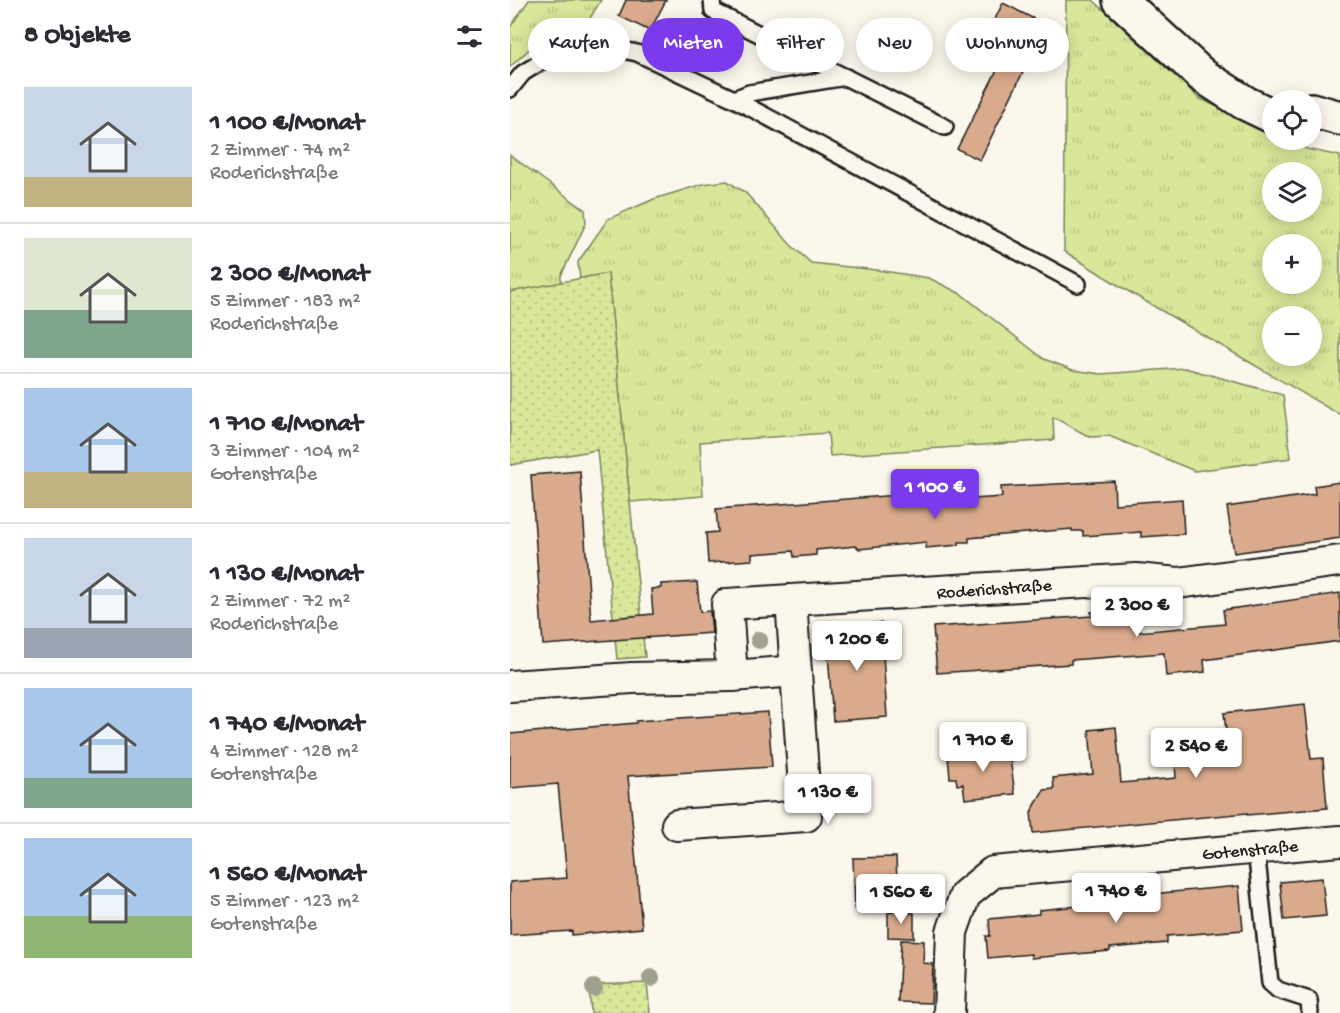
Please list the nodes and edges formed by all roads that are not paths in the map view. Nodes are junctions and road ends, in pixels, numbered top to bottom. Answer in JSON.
{"nodes":[{"id":1,"x":712,"y":0,"type":"edge"},
{"id":2,"x":1120,"y":0,"type":"edge"},
{"id":3,"x":1150,"y":0,"type":"edge"},
{"id":4,"x":846,"y":77,"type":"junction"},
{"id":5,"x":510,"y":89,"type":"edge"},
{"id":6,"x":1265,"y":90,"type":"edge"},
{"id":7,"x":734,"y":99,"type":"junction"},
{"id":8,"x":1262,"y":111,"type":"edge"},
{"id":9,"x":1322,"y":113,"type":"edge"},
{"id":10,"x":1340,"y":118,"type":"edge"},
{"id":11,"x":945,"y":127,"type":"dead end"},
{"id":12,"x":1322,"y":132,"type":"edge"},
{"id":13,"x":1340,"y":136,"type":"edge"},
{"id":14,"x":1078,"y":284,"type":"dead end"},
{"id":15,"x":1340,"y":561,"type":"edge"},
{"id":16,"x":791,"y":600,"type":"junction"},
{"id":17,"x":796,"y":671,"type":"junction"},
{"id":18,"x":732,"y":676,"type":"junction"},
{"id":19,"x":510,"y":686,"type":"edge"},
{"id":20,"x":677,"y":825,"type":"dead end"},
{"id":21,"x":1340,"y":841,"type":"edge"},
{"id":22,"x":1256,"y":849,"type":"junction"},
{"id":23,"x":949,"y":1013,"type":"edge"},
{"id":24,"x":1310,"y":1013,"type":"edge"}],
"edges":[{"from":1,"to":4,"type":"lane"},
{"from":2,"to":8,"type":"highway"},
{"from":3,"to":6,"type":"highway"},
{"from":4,"to":7,"type":"lane"},
{"from":4,"to":11,"type":"lane"},
{"from":5,"to":7,"type":"lane"},
{"from":7,"to":14,"type":"lane"},
{"from":9,"to":10,"type":"highway"},
{"from":12,"to":13,"type":"highway"},
{"from":15,"to":16,"type":"street","name":"Roderichstraße"},
{"from":16,"to":17,"type":"street"},
{"from":16,"to":18,"type":"street","name":"Roderichstraße"},
{"from":17,"to":18,"type":"street"},
{"from":17,"to":20,"type":"street"},
{"from":18,"to":19,"type":"street"},
{"from":21,"to":22,"type":"street","name":"Gotenstraße"},
{"from":22,"to":23,"type":"street","name":"Gotenstraße"},
{"from":22,"to":24,"type":"lane"}]}
